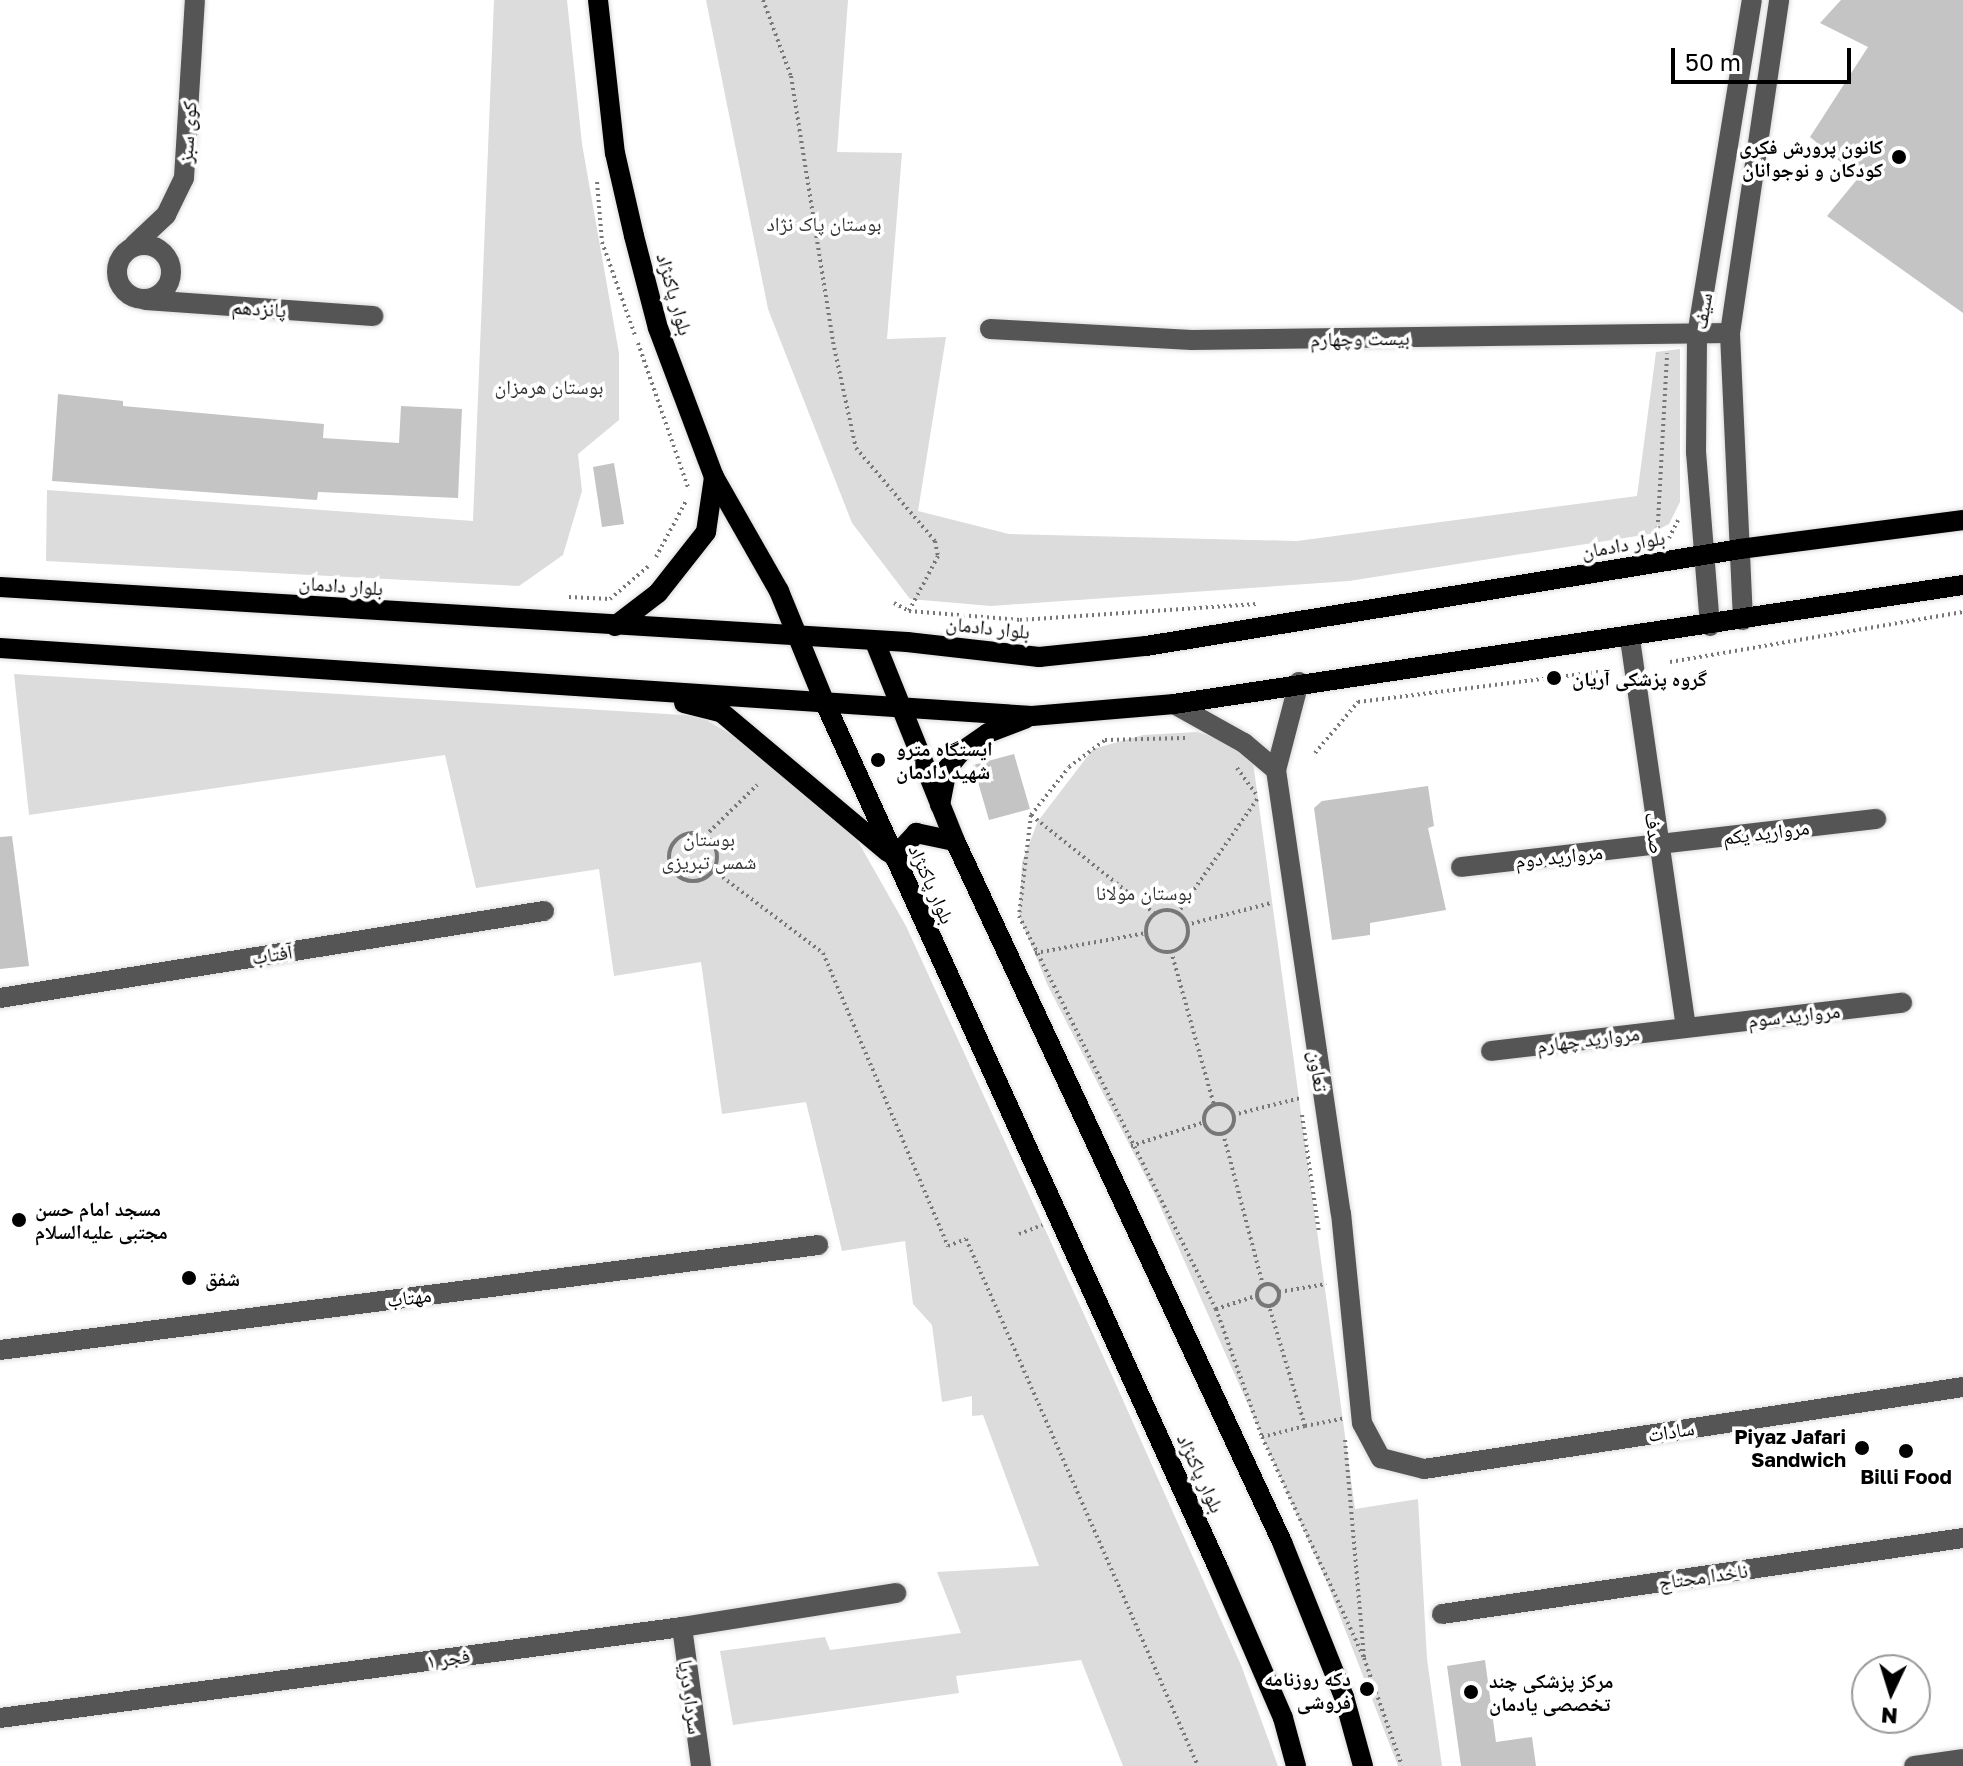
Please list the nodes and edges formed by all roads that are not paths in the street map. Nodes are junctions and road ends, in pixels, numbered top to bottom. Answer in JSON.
{"nodes":[{"id":1,"x":195,"y":0,"type":"edge"},
{"id":2,"x":598,"y":0,"type":"edge"},
{"id":3,"x":1752,"y":0,"type":"edge"},
{"id":4,"x":1779,"y":0,"type":"edge"},
{"id":5,"x":134,"y":245,"type":"junction"},
{"id":6,"x":145,"y":300,"type":"junction"},
{"id":7,"x":373,"y":316,"type":"dead end"},
{"id":8,"x":990,"y":329,"type":"dead end"},
{"id":9,"x":1730,"y":333,"type":"junction"},
{"id":10,"x":1697,"y":335,"type":"junction"},
{"id":11,"x":714,"y":477,"type":"junction"},
{"id":12,"x":1963,"y":520,"type":"edge"},
{"id":13,"x":1740,"y":549,"type":"junction"},
{"id":14,"x":1702,"y":555,"type":"junction"},
{"id":15,"x":1963,"y":585,"type":"edge"},
{"id":16,"x":0,"y":587,"type":"edge"},
{"id":17,"x":1743,"y":620,"type":"junction"},
{"id":18,"x":615,"y":626,"type":"junction"},
{"id":19,"x":1710,"y":626,"type":"junction"},
{"id":20,"x":799,"y":638,"type":"junction"},
{"id":21,"x":1630,"y":639,"type":"junction"},
{"id":22,"x":875,"y":642,"type":"junction"},
{"id":23,"x":0,"y":648,"type":"edge"},
{"id":24,"x":1299,"y":682,"type":"junction"},
{"id":25,"x":630,"y":689,"type":"junction"},
{"id":26,"x":825,"y":703,"type":"junction"},
{"id":27,"x":1174,"y":704,"type":"junction"},
{"id":28,"x":898,"y":708,"type":"junction"},
{"id":29,"x":1032,"y":716,"type":"junction"},
{"id":30,"x":1276,"y":770,"type":"junction"},
{"id":31,"x":940,"y":805,"type":"junction"},
{"id":32,"x":1876,"y":819,"type":"dead end"},
{"id":33,"x":955,"y":841,"type":"junction"},
{"id":34,"x":1656,"y":846,"type":"junction"},
{"id":35,"x":894,"y":857,"type":"junction"},
{"id":36,"x":1461,"y":867,"type":"dead end"},
{"id":37,"x":544,"y":911,"type":"dead end"},
{"id":38,"x":0,"y":998,"type":"edge"},
{"id":39,"x":1902,"y":1003,"type":"dead end"},
{"id":40,"x":1686,"y":1026,"type":"junction"},
{"id":41,"x":1491,"y":1051,"type":"dead end"},
{"id":42,"x":818,"y":1245,"type":"dead end"},
{"id":43,"x":0,"y":1350,"type":"edge"},
{"id":44,"x":1963,"y":1387,"type":"edge"},
{"id":45,"x":1381,"y":1458,"type":"joint"},
{"id":46,"x":1963,"y":1538,"type":"edge"},
{"id":47,"x":896,"y":1593,"type":"dead end"},
{"id":48,"x":1442,"y":1614,"type":"dead end"},
{"id":49,"x":682,"y":1627,"type":"junction"},
{"id":50,"x":0,"y":1718,"type":"edge"},
{"id":51,"x":1963,"y":1759,"type":"edge"},
{"id":52,"x":701,"y":1766,"type":"edge"},
{"id":53,"x":1296,"y":1766,"type":"edge"},
{"id":54,"x":1363,"y":1766,"type":"edge"},
{"id":55,"x":1914,"y":1766,"type":"edge"}],
"edges":[{"from":1,"to":5,"type":"street","name":"کوی سبز"},
{"from":2,"to":11,"type":"main road","name":"بلوار پاکنژاد"},
{"from":3,"to":10,"type":"street","name":"سیف"},
{"from":4,"to":9,"type":"street","name":"سیف"},
{"from":5,"to":6,"type":"street"},
{"from":5,"to":6,"type":"street"},
{"from":6,"to":7,"type":"street","name":"پانزدهم"},
{"from":8,"to":10,"type":"street","name":"بیست وچهارم"},
{"from":9,"to":10,"type":"street","name":"بیست وچهارم"},
{"from":9,"to":13,"type":"street","name":"سیف"},
{"from":10,"to":14,"type":"street","name":"سیف"},
{"from":11,"to":18,"type":"main road"},
{"from":11,"to":20,"type":"main road","name":"بلوار پاکنژاد"},
{"from":12,"to":13,"type":"main road","name":"بلوار دادمان"},
{"from":13,"to":14,"type":"main road","name":"بلوار دادمان"},
{"from":13,"to":17,"type":"street","name":"سیف"},
{"from":14,"to":19,"type":"street","name":"سیف"},
{"from":14,"to":22,"type":"main road","name":"بلوار دادمان"},
{"from":15,"to":17,"type":"main road"},
{"from":16,"to":18,"type":"main road","name":"بلوار دادمان"},
{"from":17,"to":19,"type":"main road"},
{"from":18,"to":20,"type":"main road","name":"بلوار دادمان"},
{"from":19,"to":21,"type":"main road"},
{"from":20,"to":22,"type":"main road","name":"بلوار دادمان"},
{"from":20,"to":26,"type":"main road","name":"بلوار پاکنژاد"},
{"from":21,"to":24,"type":"main road"},
{"from":21,"to":34,"type":"street","name":"صدف"},
{"from":22,"to":28,"type":"main road","name":"بلوار پاکنژاد"},
{"from":23,"to":25,"type":"main road"},
{"from":24,"to":27,"type":"main road"},
{"from":24,"to":30,"type":"street","name":"تعاون"},
{"from":25,"to":26,"type":"main road"},
{"from":25,"to":35,"type":"main road"},
{"from":26,"to":28,"type":"main road"},
{"from":26,"to":35,"type":"main road","name":"بلوار پاکنژاد"},
{"from":27,"to":29,"type":"main road"},
{"from":27,"to":30,"type":"street"},
{"from":28,"to":29,"type":"main road"},
{"from":28,"to":31,"type":"main road","name":"بلوار پاکنژاد"},
{"from":29,"to":31,"type":"main road"},
{"from":30,"to":45,"type":"street","name":"تعاون"},
{"from":31,"to":33,"type":"main road","name":"بلوار پاکنژاد"},
{"from":32,"to":34,"type":"street","name":"مروارید یکم"},
{"from":33,"to":35,"type":"main road"},
{"from":33,"to":54,"type":"main road","name":"بلوار پاکنژاد"},
{"from":34,"to":36,"type":"street","name":"مروارید دوم"},
{"from":34,"to":40,"type":"street","name":"صدف"},
{"from":35,"to":53,"type":"main road","name":"بلوار پاکنژاد"},
{"from":37,"to":38,"type":"street","name":"آفتاب"},
{"from":39,"to":40,"type":"street","name":"مروارید سوم"},
{"from":40,"to":41,"type":"street","name":"مروارید چهارم"},
{"from":42,"to":43,"type":"street","name":"مهتاب"},
{"from":44,"to":45,"type":"street","name":"سادات"},
{"from":46,"to":48,"type":"street","name":"ناخدا محتاج"},
{"from":47,"to":49,"type":"street","name":"فجر ۱"},
{"from":49,"to":50,"type":"street","name":"فجر ۱"},
{"from":49,"to":52,"type":"street","name":"سردار دریا"},
{"from":51,"to":55,"type":"street"}]}
